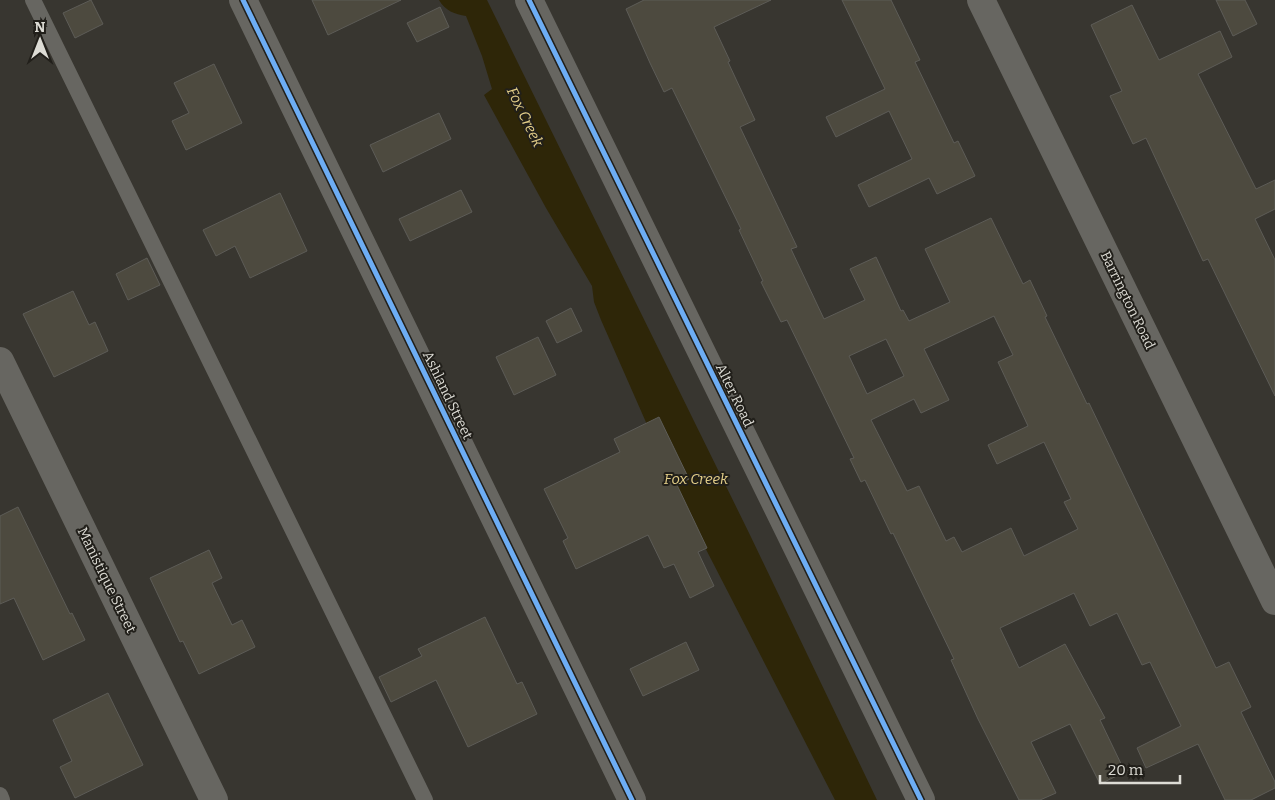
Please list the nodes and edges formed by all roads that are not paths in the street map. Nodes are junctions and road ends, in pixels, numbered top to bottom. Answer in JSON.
{"nodes":[{"id":1,"x":33,"y":0,"type":"edge"},
{"id":2,"x":242,"y":0,"type":"edge"},
{"id":3,"x":529,"y":0,"type":"edge"},
{"id":4,"x":981,"y":0,"type":"edge"},
{"id":5,"x":0,"y":361,"type":"edge"},
{"id":6,"x":1275,"y":601,"type":"edge"},
{"id":7,"x":0,"y":795,"type":"edge"},
{"id":8,"x":2,"y":800,"type":"edge"},
{"id":9,"x":214,"y":800,"type":"edge"},
{"id":10,"x":425,"y":800,"type":"edge"},
{"id":11,"x":632,"y":800,"type":"edge"},
{"id":12,"x":921,"y":800,"type":"edge"}],
"edges":[{"from":1,"to":10,"type":"lane"},
{"from":2,"to":11,"type":"street","name":"Ashland Street"},
{"from":3,"to":12,"type":"street","name":"Alter Road"},
{"from":4,"to":6,"type":"street","name":"Barrington Road"},
{"from":5,"to":9,"type":"street","name":"Manistique Street"},
{"from":7,"to":8,"type":"lane"}]}
